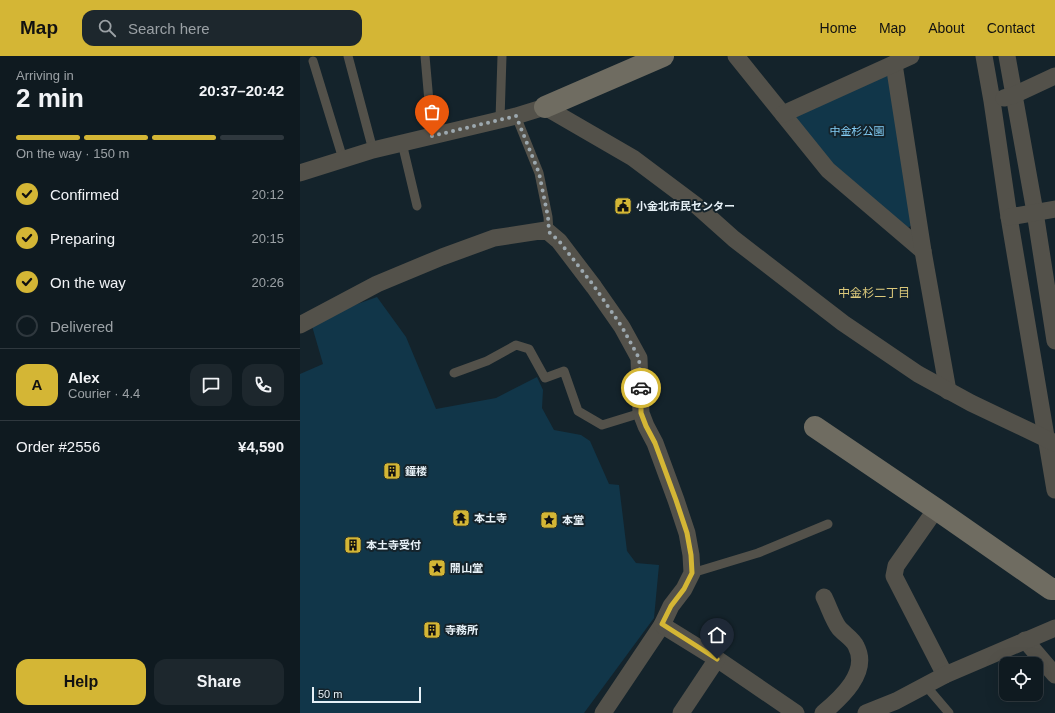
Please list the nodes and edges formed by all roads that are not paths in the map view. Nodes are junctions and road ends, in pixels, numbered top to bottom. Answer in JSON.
{"nodes":[{"id":1,"x":348,"y":56,"type":"edge"},
{"id":2,"x":425,"y":56,"type":"edge"},
{"id":3,"x":502,"y":56,"type":"edge"},
{"id":4,"x":663,"y":56,"type":"edge"},
{"id":5,"x":736,"y":56,"type":"edge"},
{"id":6,"x":912,"y":56,"type":"edge"},
{"id":7,"x":984,"y":56,"type":"edge"},
{"id":8,"x":1007,"y":56,"type":"edge"},
{"id":9,"x":313,"y":61,"type":"dead end"},
{"id":10,"x":632,"y":62,"type":"edge"},
{"id":11,"x":894,"y":64,"type":"junction"},
{"id":12,"x":1055,"y":76,"type":"edge"},
{"id":13,"x":1014,"y":95,"type":"junction"},
{"id":14,"x":992,"y":101,"type":"junction"},
{"id":15,"x":545,"y":107,"type":"junction"},
{"id":16,"x":783,"y":114,"type":"junction"},
{"id":17,"x":508,"y":118,"type":"junction"},
{"id":18,"x":432,"y":136,"type":"junction"},
{"id":19,"x":402,"y":143,"type":"junction"},
{"id":20,"x":373,"y":150,"type":"junction"},
{"id":21,"x":343,"y":159,"type":"junction"},
{"id":22,"x":300,"y":173,"type":"edge"},
{"id":23,"x":417,"y":206,"type":"dead end"},
{"id":24,"x":1055,"y":208,"type":"edge"},
{"id":25,"x":1035,"y":212,"type":"junction"},
{"id":26,"x":1009,"y":217,"type":"junction"},
{"id":27,"x":549,"y":232,"type":"junction"},
{"id":28,"x":923,"y":251,"type":"junction"},
{"id":29,"x":300,"y":325,"type":"edge"},
{"id":30,"x":1055,"y":341,"type":"edge"},
{"id":31,"x":454,"y":374,"type":"dead end"},
{"id":32,"x":948,"y":391,"type":"junction"},
{"id":33,"x":641,"y":413,"type":"junction"},
{"id":34,"x":815,"y":427,"type":"dead end"},
{"id":35,"x":1051,"y":441,"type":"edge"},
{"id":36,"x":1055,"y":490,"type":"edge"},
{"id":37,"x":936,"y":509,"type":"junction"},
{"id":38,"x":828,"y":524,"type":"dead end"},
{"id":39,"x":692,"y":573,"type":"junction"},
{"id":40,"x":1055,"y":589,"type":"edge"},
{"id":41,"x":824,"y":598,"type":"dead end"},
{"id":42,"x":662,"y":624,"type":"junction"},
{"id":43,"x":1055,"y":628,"type":"edge"},
{"id":44,"x":1025,"y":640,"type":"junction"},
{"id":45,"x":717,"y":659,"type":"junction"},
{"id":46,"x":944,"y":675,"type":"junction"},
{"id":47,"x":1055,"y":675,"type":"edge"},
{"id":48,"x":926,"y":686,"type":"junction"},
{"id":49,"x":899,"y":707,"type":"edge"},
{"id":50,"x":603,"y":713,"type":"edge"},
{"id":51,"x":681,"y":713,"type":"edge"},
{"id":52,"x":796,"y":713,"type":"edge"},
{"id":53,"x":823,"y":713,"type":"edge"},
{"id":54,"x":866,"y":713,"type":"edge"},
{"id":55,"x":949,"y":713,"type":"edge"}],
"edges":[{"from":1,"to":20,"type":"lane"},
{"from":2,"to":18,"type":"lane"},
{"from":3,"to":17,"type":"lane"},
{"from":4,"to":10,"type":"street"},
{"from":5,"to":16,"type":"street"},
{"from":6,"to":11,"type":"street"},
{"from":7,"to":14,"type":"street"},
{"from":8,"to":13,"type":"street"},
{"from":9,"to":21,"type":"lane"},
{"from":10,"to":15,"type":"street"},
{"from":11,"to":16,"type":"street"},
{"from":11,"to":28,"type":"street"},
{"from":12,"to":13,"type":"street"},
{"from":13,"to":14,"type":"street"},
{"from":13,"to":25,"type":"street"},
{"from":14,"to":26,"type":"street"},
{"from":15,"to":17,"type":"street"},
{"from":15,"to":32,"type":"street"},
{"from":16,"to":28,"type":"street"},
{"from":17,"to":18,"type":"street"},
{"from":17,"to":27,"type":"lane"},
{"from":18,"to":19,"type":"street"},
{"from":19,"to":20,"type":"street"},
{"from":19,"to":23,"type":"lane"},
{"from":20,"to":21,"type":"street"},
{"from":21,"to":22,"type":"street"},
{"from":24,"to":25,"type":"street"},
{"from":25,"to":26,"type":"street"},
{"from":25,"to":30,"type":"street"},
{"from":26,"to":35,"type":"street"},
{"from":27,"to":29,"type":"street"},
{"from":27,"to":33,"type":"street"},
{"from":28,"to":32,"type":"street"},
{"from":31,"to":33,"type":"lane"},
{"from":32,"to":35,"type":"street"},
{"from":33,"to":39,"type":"street"},
{"from":34,"to":37,"type":"street"},
{"from":35,"to":36,"type":"street"},
{"from":37,"to":40,"type":"street"},
{"from":37,"to":46,"type":"street"},
{"from":38,"to":39,"type":"lane"},
{"from":39,"to":42,"type":"street"},
{"from":41,"to":53,"type":"street"},
{"from":42,"to":45,"type":"street"},
{"from":42,"to":50,"type":"street"},
{"from":43,"to":44,"type":"street"},
{"from":44,"to":46,"type":"street"},
{"from":44,"to":47,"type":"street"},
{"from":45,"to":51,"type":"street"},
{"from":45,"to":52,"type":"street"},
{"from":46,"to":48,"type":"street"},
{"from":48,"to":49,"type":"street"},
{"from":48,"to":55,"type":"lane"},
{"from":49,"to":54,"type":"street"}]}
